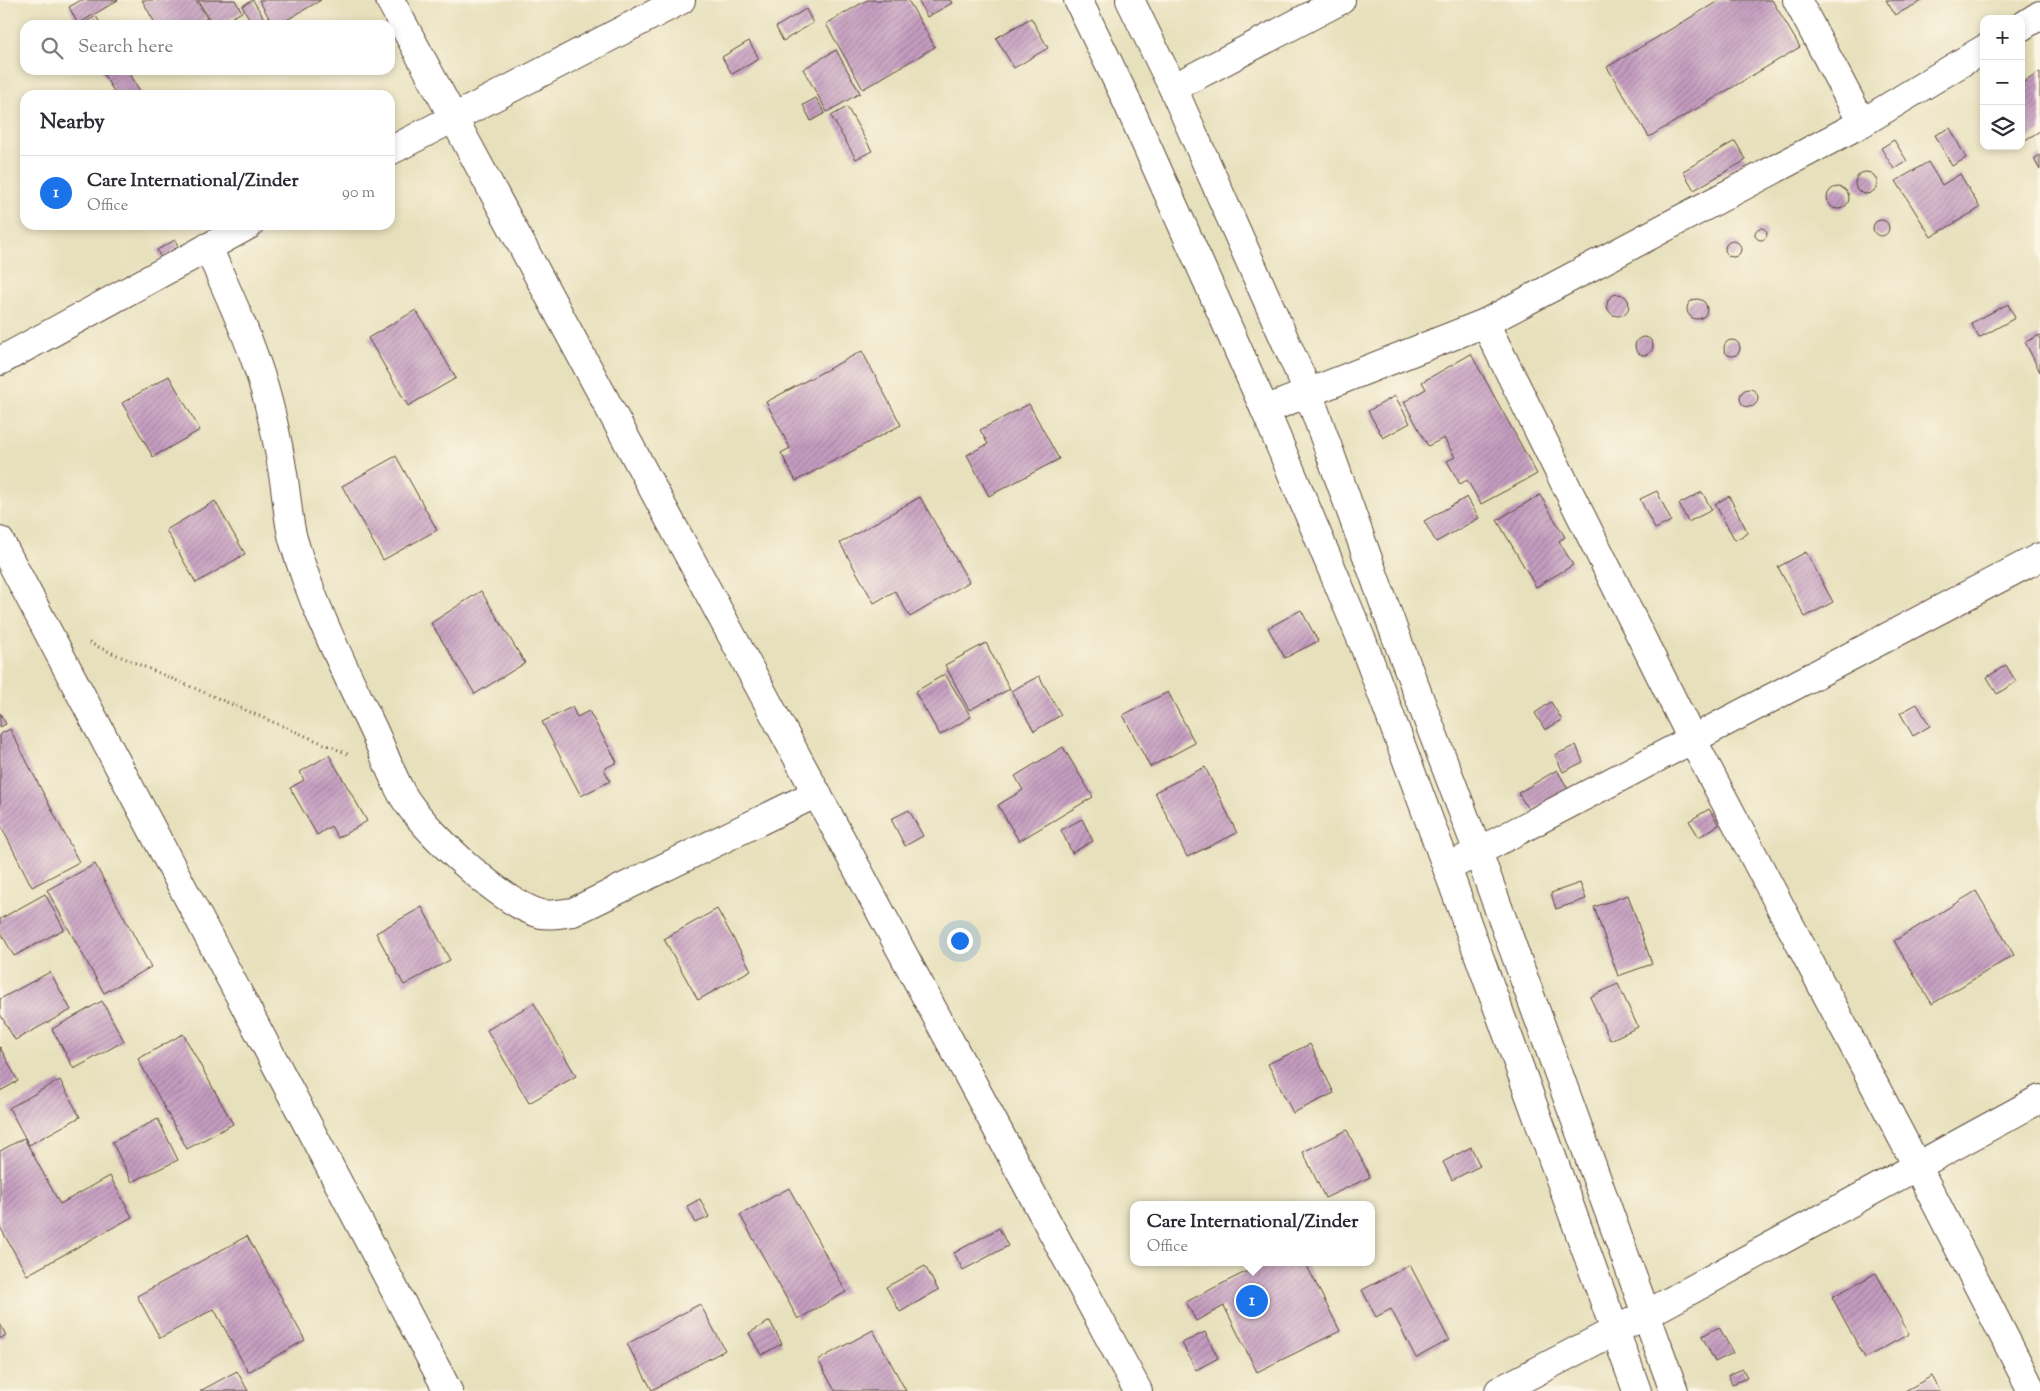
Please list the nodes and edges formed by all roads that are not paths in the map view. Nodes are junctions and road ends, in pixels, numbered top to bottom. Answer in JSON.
{"nodes":[{"id":1,"x":390,"y":0,"type":"edge"},
{"id":2,"x":681,"y":0,"type":"edge"},
{"id":3,"x":1078,"y":0,"type":"edge"},
{"id":4,"x":1130,"y":0,"type":"edge"},
{"id":5,"x":1341,"y":0,"type":"edge"},
{"id":6,"x":1797,"y":0,"type":"edge"},
{"id":7,"x":2040,"y":16,"type":"edge"},
{"id":8,"x":2025,"y":25,"type":"edge"},
{"id":9,"x":1980,"y":52,"type":"edge"},
{"id":10,"x":1173,"y":88,"type":"junction"},
{"id":11,"x":454,"y":118,"type":"junction"},
{"id":12,"x":1862,"y":123,"type":"junction"},
{"id":13,"x":395,"y":148,"type":"edge"},
{"id":14,"x":240,"y":230,"type":"edge"},
{"id":15,"x":208,"y":247,"type":"junction"},
{"id":16,"x":1484,"y":323,"type":"junction"},
{"id":17,"x":0,"y":361,"type":"edge"},
{"id":18,"x":1308,"y":392,"type":"junction"},
{"id":19,"x":1265,"y":410,"type":"junction"},
{"id":20,"x":0,"y":541,"type":"edge"},
{"id":21,"x":2040,"y":558,"type":"edge"},
{"id":22,"x":1692,"y":739,"type":"junction"},
{"id":23,"x":817,"y":793,"type":"junction"},
{"id":24,"x":1478,"y":852,"type":"junction"},
{"id":25,"x":1447,"y":868,"type":"junction"},
{"id":26,"x":2040,"y":1099,"type":"edge"},
{"id":27,"x":1917,"y":1166,"type":"junction"},
{"id":28,"x":1647,"y":1314,"type":"junction"},
{"id":29,"x":1616,"y":1330,"type":"junction"},
{"id":30,"x":448,"y":1391,"type":"edge"},
{"id":31,"x":1138,"y":1391,"type":"edge"},
{"id":32,"x":1499,"y":1391,"type":"edge"},
{"id":33,"x":1636,"y":1391,"type":"edge"},
{"id":34,"x":1674,"y":1391,"type":"edge"},
{"id":35,"x":2032,"y":1391,"type":"edge"}],
"edges":[{"from":1,"to":11,"type":"main road"},
{"from":2,"to":11,"type":"main road"},
{"from":3,"to":19,"type":"main road"},
{"from":4,"to":10,"type":"main road"},
{"from":5,"to":10,"type":"main road"},
{"from":6,"to":12,"type":"main road"},
{"from":7,"to":8,"type":"main road"},
{"from":9,"to":12,"type":"main road"},
{"from":10,"to":18,"type":"main road"},
{"from":11,"to":13,"type":"main road"},
{"from":11,"to":23,"type":"main road"},
{"from":12,"to":16,"type":"main road"},
{"from":14,"to":15,"type":"main road"},
{"from":15,"to":17,"type":"main road"},
{"from":15,"to":23,"type":"main road"},
{"from":16,"to":18,"type":"main road"},
{"from":16,"to":22,"type":"main road"},
{"from":18,"to":19,"type":"main road"},
{"from":18,"to":24,"type":"main road"},
{"from":19,"to":25,"type":"main road"},
{"from":20,"to":30,"type":"main road"},
{"from":21,"to":22,"type":"main road"},
{"from":22,"to":24,"type":"main road"},
{"from":22,"to":27,"type":"main road"},
{"from":23,"to":31,"type":"main road"},
{"from":24,"to":25,"type":"main road"},
{"from":24,"to":28,"type":"main road"},
{"from":25,"to":29,"type":"main road"},
{"from":26,"to":27,"type":"main road"},
{"from":27,"to":28,"type":"main road"},
{"from":27,"to":35,"type":"main road"},
{"from":28,"to":29,"type":"main road"},
{"from":28,"to":34,"type":"main road"},
{"from":29,"to":32,"type":"main road"},
{"from":29,"to":33,"type":"main road"}]}
